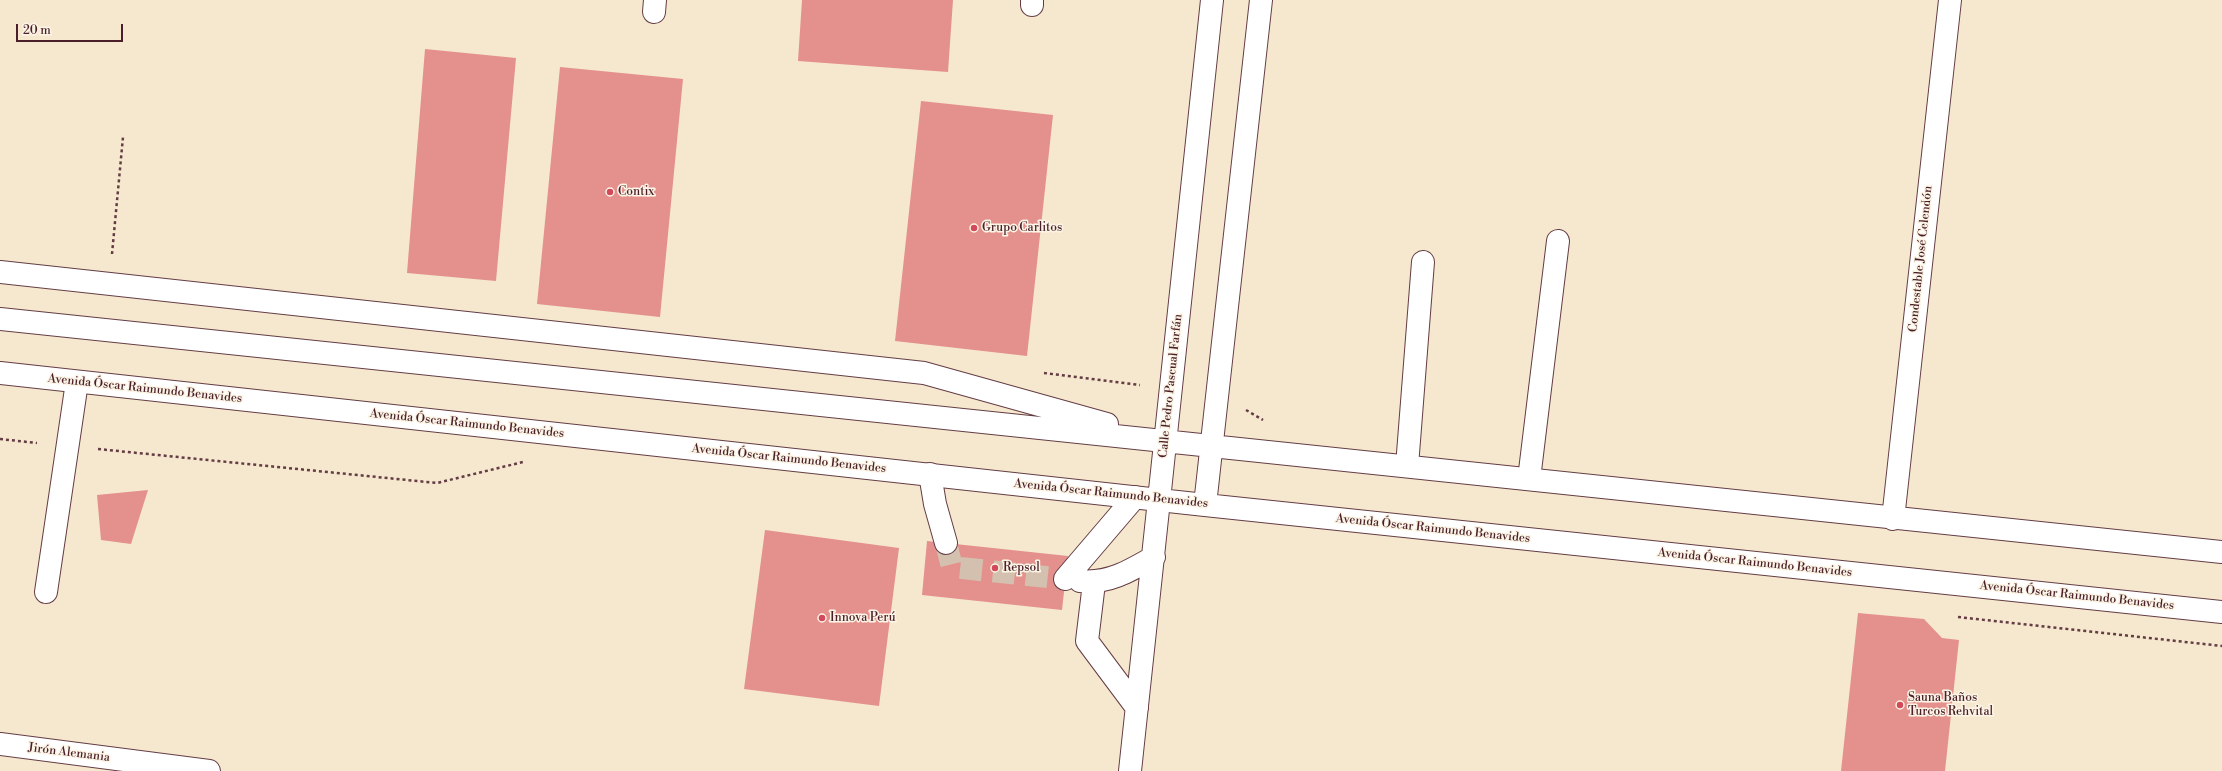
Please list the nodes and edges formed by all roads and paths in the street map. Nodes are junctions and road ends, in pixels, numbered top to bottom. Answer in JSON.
{"nodes":[{"id":1,"x":1212,"y":0,"type":"edge"},
{"id":2,"x":1261,"y":0,"type":"edge"},
{"id":3,"x":1950,"y":0,"type":"edge"},
{"id":4,"x":123,"y":138,"type":"dead end"},
{"id":5,"x":1558,"y":241,"type":"dead end"},
{"id":6,"x":1423,"y":262,"type":"dead end"},
{"id":7,"x":0,"y":272,"type":"edge"},
{"id":8,"x":109,"y":284,"type":"junction"},
{"id":9,"x":0,"y":319,"type":"edge"},
{"id":10,"x":0,"y":373,"type":"edge"},
{"id":11,"x":77,"y":382,"type":"junction"},
{"id":12,"x":1166,"y":441,"type":"junction"},
{"id":13,"x":1211,"y":445,"type":"junction"},
{"id":14,"x":1406,"y":466,"type":"junction"},
{"id":15,"x":930,"y":474,"type":"junction"},
{"id":16,"x":1529,"y":479,"type":"junction"},
{"id":17,"x":1135,"y":497,"type":"junction"},
{"id":18,"x":1158,"y":500,"type":"junction"},
{"id":19,"x":1205,"y":505,"type":"junction"},
{"id":20,"x":1893,"y":519,"type":"junction"},
{"id":21,"x":946,"y":543,"type":"tunnel mouth"},
{"id":22,"x":2222,"y":552,"type":"edge"},
{"id":23,"x":1154,"y":557,"type":"junction"},
{"id":24,"x":1094,"y":582,"type":"junction"},
{"id":25,"x":46,"y":592,"type":"dead end"},
{"id":26,"x":2222,"y":612,"type":"edge"},
{"id":27,"x":1137,"y":708,"type":"junction"},
{"id":28,"x":0,"y":744,"type":"edge"},
{"id":29,"x":209,"y":771,"type":"edge"},
{"id":30,"x":1130,"y":771,"type":"edge"}],
"edges":[{"from":1,"to":12,"type":"main road","name":"Calle Pedro Pascual Farfán"},
{"from":2,"to":13,"type":"main road"},
{"from":3,"to":20,"type":"main road","name":"Condestable José Celendón"},
{"from":4,"to":8,"type":"path"},
{"from":5,"to":16,"type":"main road"},
{"from":6,"to":14,"type":"main road"},
{"from":7,"to":8,"type":"main road"},
{"from":8,"to":12,"type":"main road"},
{"from":9,"to":12,"type":"main road"},
{"from":10,"to":11,"type":"main road","name":"Avenida Óscar Raimundo Benavides"},
{"from":11,"to":15,"type":"main road","name":"Avenida Óscar Raimundo Benavides"},
{"from":11,"to":25,"type":"main road"},
{"from":12,"to":13,"type":"main road"},
{"from":12,"to":18,"type":"main road","name":"Calle Pedro Pascual Farfán"},
{"from":13,"to":14,"type":"main road"},
{"from":13,"to":19,"type":"main road"},
{"from":14,"to":16,"type":"main road"},
{"from":15,"to":17,"type":"main road","name":"Avenida Óscar Raimundo Benavides"},
{"from":15,"to":21,"type":"main road"},
{"from":16,"to":20,"type":"main road"},
{"from":17,"to":18,"type":"main road","name":"Avenida Óscar Raimundo Benavides"},
{"from":17,"to":24,"type":"main road"},
{"from":18,"to":19,"type":"main road","name":"Avenida Óscar Raimundo Benavides"},
{"from":18,"to":23,"type":"main road","name":"Calle Pedro Pascual Farfán"},
{"from":19,"to":26,"type":"main road","name":"Avenida Óscar Raimundo Benavides"},
{"from":20,"to":22,"type":"main road"},
{"from":23,"to":24,"type":"main road"},
{"from":23,"to":27,"type":"main road","name":"Calle Pedro Pascual Farfán"},
{"from":24,"to":27,"type":"main road"},
{"from":27,"to":30,"type":"main road","name":"Calle Pedro Pascual Farfán"},
{"from":28,"to":29,"type":"main road","name":"Jirón Alemania"}]}
